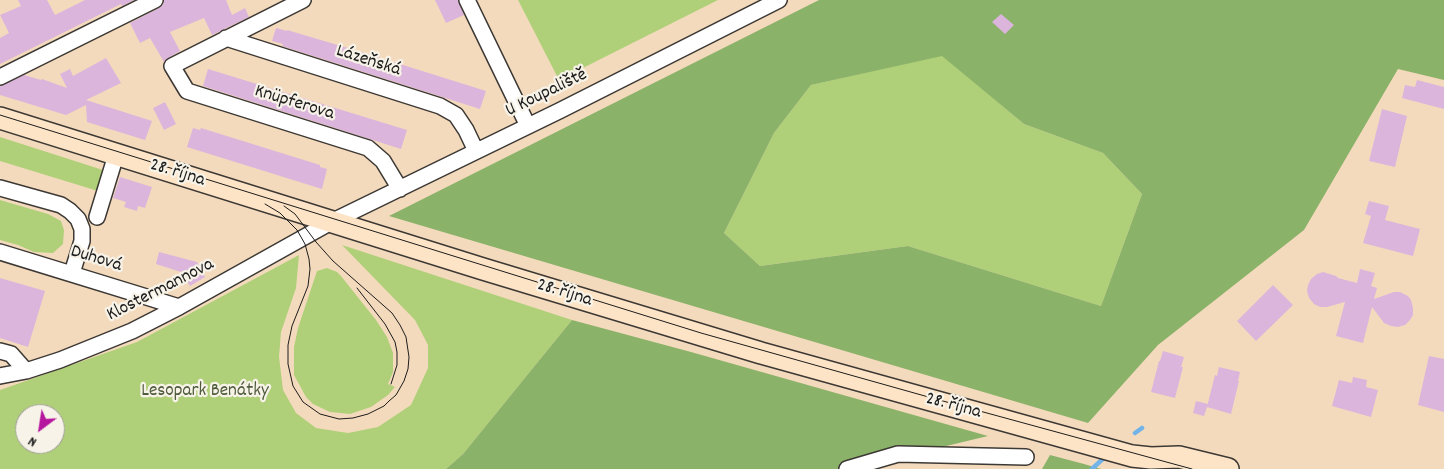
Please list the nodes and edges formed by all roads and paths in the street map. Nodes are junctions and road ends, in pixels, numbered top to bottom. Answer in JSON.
{"nodes":[{"id":1,"x":155,"y":0,"type":"edge"},
{"id":2,"x":303,"y":0,"type":"edge"},
{"id":3,"x":467,"y":0,"type":"edge"},
{"id":4,"x":779,"y":0,"type":"edge"},
{"id":5,"x":226,"y":38,"type":"junction"},
{"id":6,"x":0,"y":77,"type":"edge"},
{"id":7,"x":0,"y":118,"type":"edge"},
{"id":8,"x":528,"y":126,"type":"junction"},
{"id":9,"x":476,"y":151,"type":"junction"},
{"id":10,"x":116,"y":155,"type":"junction"},
{"id":11,"x":0,"y":188,"type":"edge"},
{"id":12,"x":400,"y":189,"type":"junction"},
{"id":13,"x":98,"y":217,"type":"dead end"},
{"id":14,"x":333,"y":222,"type":"junction"},
{"id":15,"x":0,"y":252,"type":"edge"},
{"id":16,"x":72,"y":273,"type":"junction"},
{"id":17,"x":179,"y":307,"type":"junction"},
{"id":18,"x":0,"y":351,"type":"edge"},
{"id":19,"x":26,"y":371,"type":"junction"},
{"id":20,"x":0,"y":376,"type":"edge"},
{"id":21,"x":1132,"y":456,"type":"junction"},
{"id":22,"x":1026,"y":458,"type":"dead end"},
{"id":23,"x":846,"y":469,"type":"edge"},
{"id":24,"x":1155,"y":469,"type":"edge"},
{"id":25,"x":1228,"y":469,"type":"edge"}],
"edges":[{"from":1,"to":6,"type":"street"},
{"from":2,"to":5,"type":"street"},
{"from":3,"to":8,"type":"street"},
{"from":4,"to":8,"type":"street","name":"U Koupaliště"},
{"from":5,"to":9,"type":"street","name":"Lázeňská"},
{"from":5,"to":12,"type":"street","name":"Knüpferova"},
{"from":7,"to":10,"type":"main road","name":"28. října"},
{"from":8,"to":9,"type":"street","name":"U Koupaliště"},
{"from":9,"to":12,"type":"street","name":"U Koupaliště"},
{"from":10,"to":13,"type":"street"},
{"from":10,"to":14,"type":"main road","name":"28. října"},
{"from":11,"to":16,"type":"street"},
{"from":12,"to":14,"type":"street","name":"U Koupaliště"},
{"from":14,"to":17,"type":"street","name":"Klostermannova"},
{"from":14,"to":21,"type":"main road","name":"28. října"},
{"from":15,"to":16,"type":"street","name":"Duhová"},
{"from":16,"to":17,"type":"street","name":"Duhová"},
{"from":17,"to":19,"type":"street","name":"Klostermannova"},
{"from":18,"to":19,"type":"street"},
{"from":19,"to":20,"type":"street","name":"Klostermannova"},
{"from":21,"to":24,"type":"main road","name":"28. října"},
{"from":21,"to":25,"type":"main road","name":"28. října"},
{"from":22,"to":23,"type":"street"}]}
